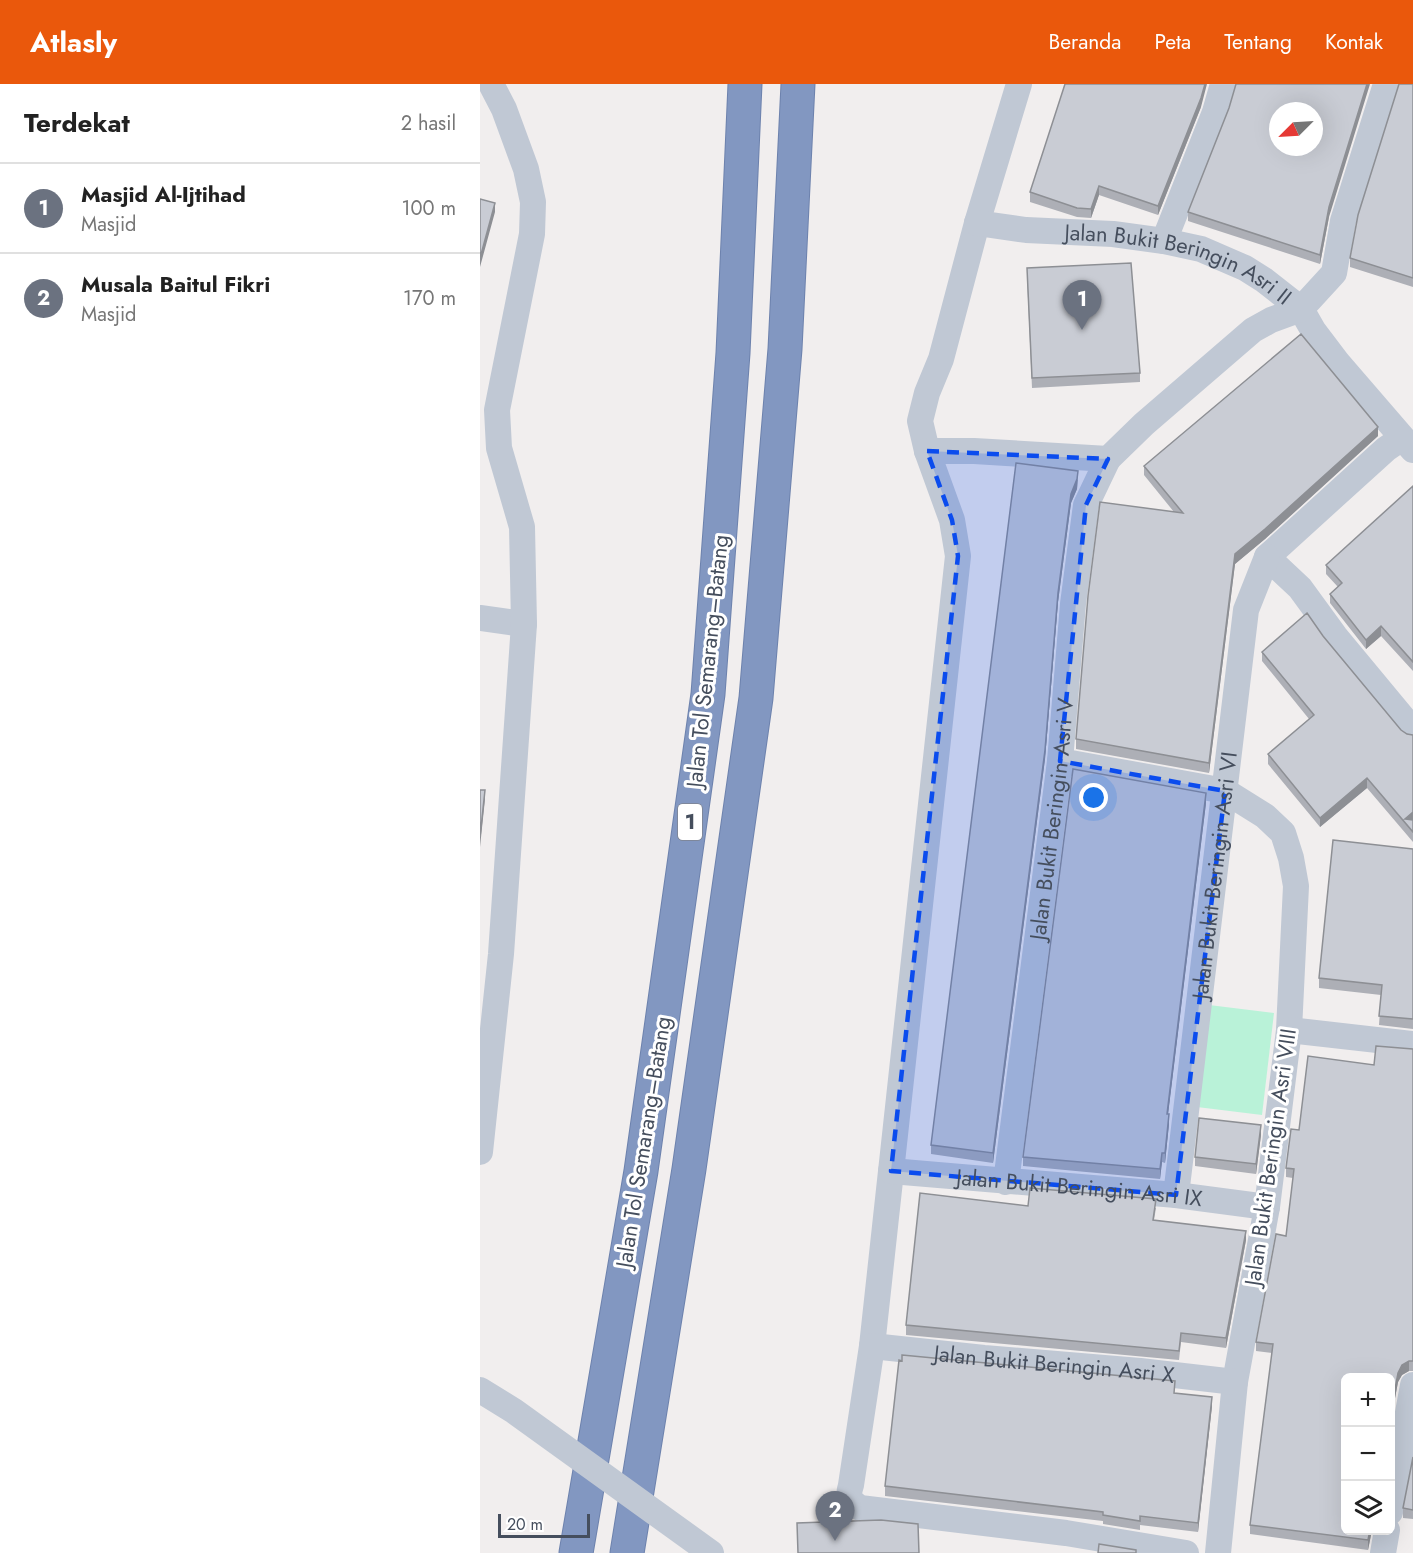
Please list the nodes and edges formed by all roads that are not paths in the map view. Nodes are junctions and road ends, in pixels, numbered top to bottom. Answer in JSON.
{"nodes":[{"id":1,"x":491,"y":84,"type":"edge"},
{"id":2,"x":745,"y":84,"type":"edge"},
{"id":3,"x":798,"y":84,"type":"edge"},
{"id":4,"x":1019,"y":84,"type":"edge"},
{"id":5,"x":1223,"y":84,"type":"edge"},
{"id":6,"x":1386,"y":84,"type":"edge"},
{"id":7,"x":977,"y":223,"type":"junction"},
{"id":8,"x":1164,"y":240,"type":"junction"},
{"id":9,"x":1301,"y":309,"type":"junction"},
{"id":10,"x":1407,"y":444,"type":"edge"},
{"id":11,"x":927,"y":451,"type":"junction"},
{"id":12,"x":1108,"y":459,"type":"junction"},
{"id":13,"x":1267,"y":557,"type":"junction"},
{"id":14,"x":480,"y":618,"type":"edge"},
{"id":15,"x":524,"y":624,"type":"junction"},
{"id":16,"x":1413,"y":730,"type":"edge"},
{"id":17,"x":1060,"y":761,"type":"junction"},
{"id":18,"x":1225,"y":790,"type":"junction"},
{"id":19,"x":1288,"y":1030,"type":"junction"},
{"id":20,"x":1413,"y":1044,"type":"edge"},
{"id":21,"x":480,"y":1152,"type":"edge"},
{"id":22,"x":891,"y":1172,"type":"junction"},
{"id":23,"x":1006,"y":1182,"type":"junction"},
{"id":24,"x":1176,"y":1195,"type":"junction"},
{"id":25,"x":1267,"y":1207,"type":"junction"},
{"id":26,"x":872,"y":1346,"type":"junction"},
{"id":27,"x":1235,"y":1382,"type":"junction"},
{"id":28,"x":1413,"y":1385,"type":"edge"},
{"id":29,"x":480,"y":1390,"type":"edge"},
{"id":30,"x":1395,"y":1484,"type":"edge"},
{"id":31,"x":1386,"y":1535,"type":"edge"},
{"id":32,"x":576,"y":1553,"type":"edge"},
{"id":33,"x":627,"y":1553,"type":"edge"},
{"id":34,"x":711,"y":1553,"type":"edge"},
{"id":35,"x":1186,"y":1553,"type":"edge"},
{"id":36,"x":1218,"y":1553,"type":"edge"},
{"id":37,"x":1383,"y":1553,"type":"edge"}],
"edges":[{"from":1,"to":15,"type":"street"},
{"from":2,"to":32,"type":"highway","name":"Jalan Tol Semarang–Batang","number":"1"},
{"from":3,"to":33,"type":"highway","number":"1"},
{"from":4,"to":7,"type":"street"},
{"from":5,"to":8,"type":"street"},
{"from":6,"to":9,"type":"street"},
{"from":7,"to":8,"type":"street","name":"Jalan Bukit Beringin Asri II"},
{"from":7,"to":11,"type":"street"},
{"from":8,"to":9,"type":"street","name":"Jalan Bukit Beringin Asri II"},
{"from":9,"to":10,"type":"street","name":"Jalan Bukit Beringin Asri II"},
{"from":9,"to":12,"type":"street","name":"Jalan Bukit Beringin Asri V"},
{"from":10,"to":13,"type":"street"},
{"from":11,"to":12,"type":"street"},
{"from":11,"to":22,"type":"street"},
{"from":12,"to":17,"type":"street","name":"Jalan Bukit Beringin Asri V"},
{"from":13,"to":16,"type":"street"},
{"from":13,"to":18,"type":"street","name":"Jalan Bukit Beringin Asri VI"},
{"from":14,"to":15,"type":"street"},
{"from":15,"to":21,"type":"street"},
{"from":17,"to":18,"type":"street"},
{"from":17,"to":23,"type":"street","name":"Jalan Bukit Beringin Asri V"},
{"from":18,"to":19,"type":"street","name":"Jalan Bukit Beringin Asri VIII"},
{"from":18,"to":24,"type":"street","name":"Jalan Bukit Beringin Asri VI"},
{"from":19,"to":20,"type":"street"},
{"from":19,"to":25,"type":"street","name":"Jalan Bukit Beringin Asri VIII"},
{"from":22,"to":23,"type":"street","name":"Jalan Bukit Beringin Asri IX"},
{"from":22,"to":26,"type":"street"},
{"from":23,"to":24,"type":"street","name":"Jalan Bukit Beringin Asri IX"},
{"from":24,"to":25,"type":"street","name":"Jalan Bukit Beringin Asri IX"},
{"from":25,"to":27,"type":"street","name":"Jalan Bukit Beringin Asri VIII"},
{"from":26,"to":27,"type":"street","name":"Jalan Bukit Beringin Asri X"},
{"from":26,"to":35,"type":"street"},
{"from":27,"to":36,"type":"street","name":"Jalan Bukit Beringin Asri VIII"},
{"from":28,"to":30,"type":"street"},
{"from":29,"to":34,"type":"street","bridge":true},
{"from":31,"to":37,"type":"street"}]}
